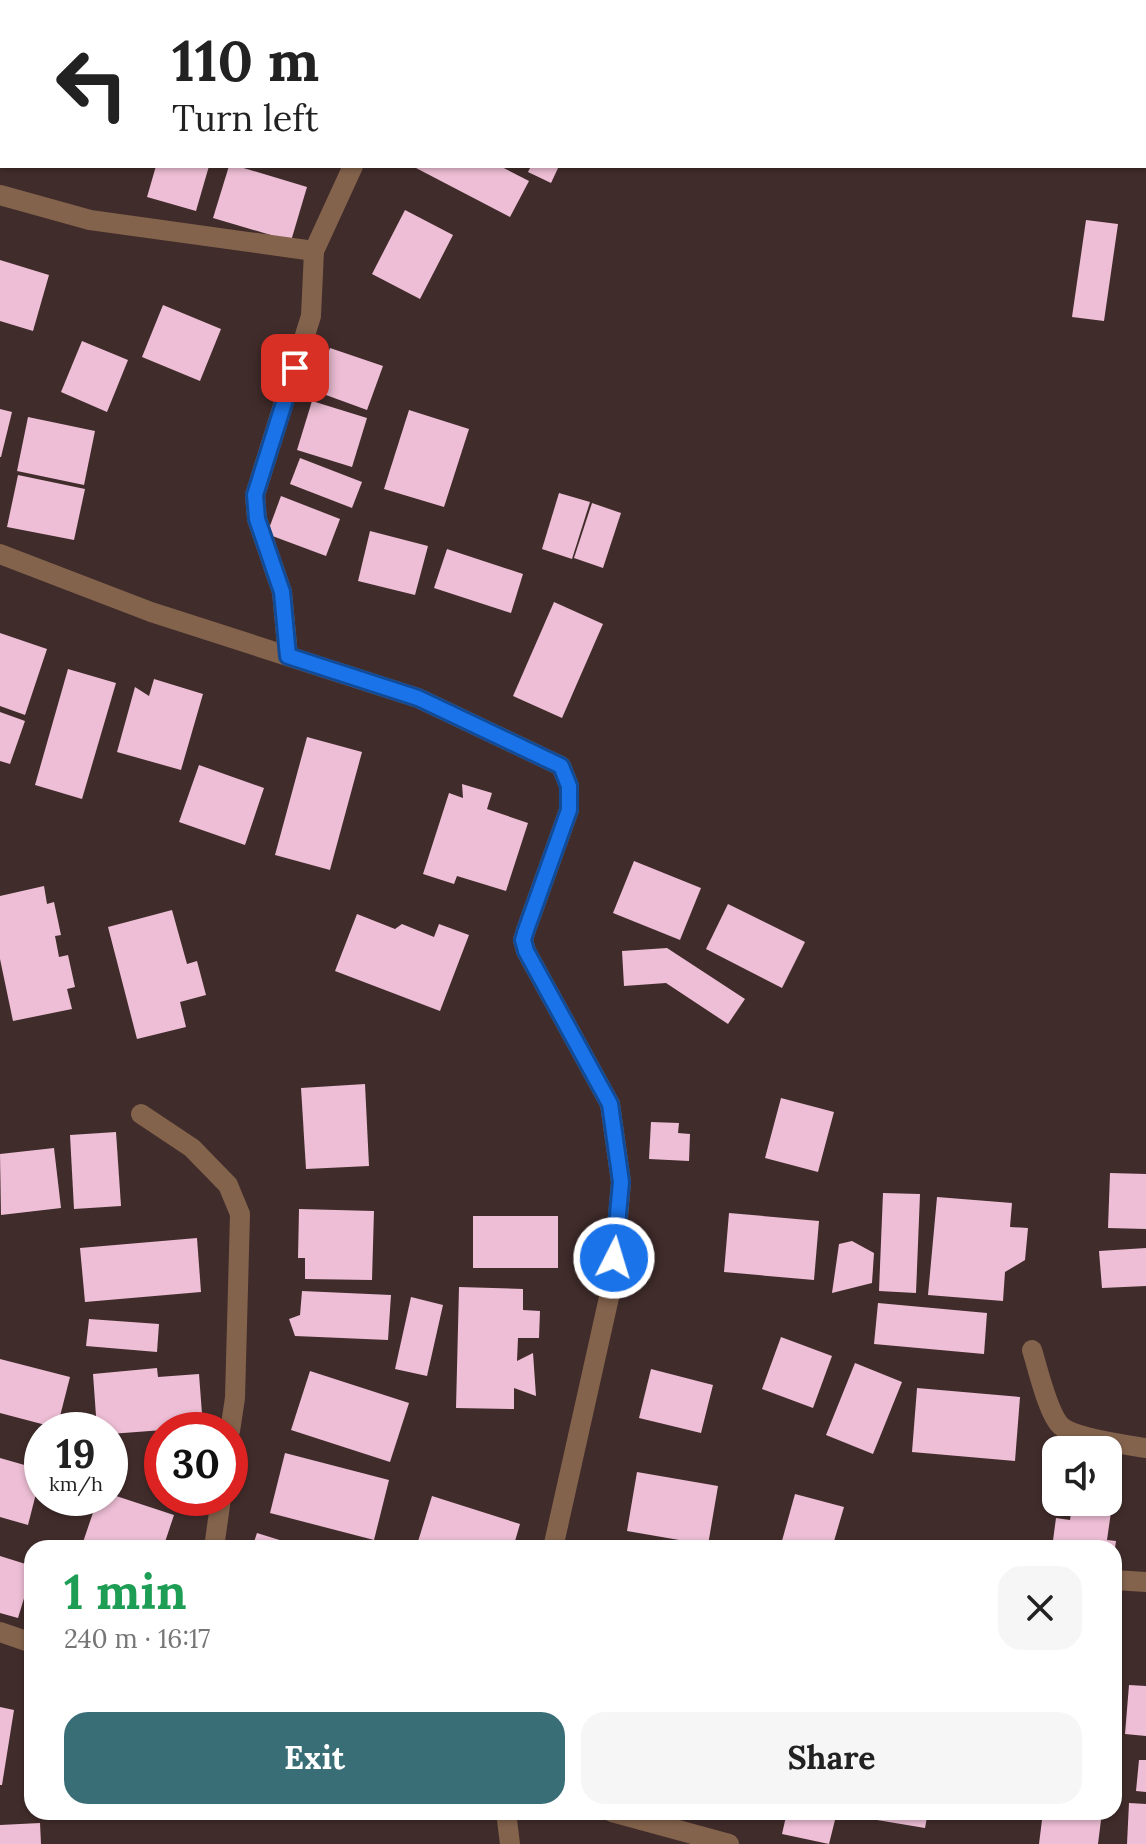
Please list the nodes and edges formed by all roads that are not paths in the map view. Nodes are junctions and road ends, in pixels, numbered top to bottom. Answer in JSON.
{"nodes":[{"id":1,"x":352,"y":168,"type":"edge"},
{"id":2,"x":0,"y":195,"type":"edge"},
{"id":3,"x":314,"y":251,"type":"junction"},
{"id":4,"x":0,"y":554,"type":"edge"},
{"id":5,"x":288,"y":656,"type":"junction"},
{"id":6,"x":141,"y":1114,"type":"dead end"},
{"id":7,"x":1032,"y":1350,"type":"dead end"},
{"id":8,"x":233,"y":1412,"type":"edge"},
{"id":9,"x":1146,"y":1448,"type":"edge"},
{"id":10,"x":218,"y":1516,"type":"edge"},
{"id":11,"x":215,"y":1540,"type":"edge"},
{"id":12,"x":555,"y":1540,"type":"edge"},
{"id":13,"x":1122,"y":1580,"type":"edge"},
{"id":14,"x":1146,"y":1582,"type":"edge"},
{"id":15,"x":0,"y":1632,"type":"edge"},
{"id":16,"x":24,"y":1640,"type":"edge"},
{"id":17,"x":507,"y":1820,"type":"edge"},
{"id":18,"x":641,"y":1820,"type":"edge"},
{"id":19,"x":510,"y":1844,"type":"edge"},
{"id":20,"x":729,"y":1844,"type":"edge"}],
"edges":[{"from":1,"to":3,"type":"street"},
{"from":2,"to":3,"type":"street"},
{"from":3,"to":5,"type":"street"},
{"from":4,"to":5,"type":"street"},
{"from":5,"to":12,"type":"street"},
{"from":6,"to":8,"type":"street"},
{"from":7,"to":9,"type":"street"},
{"from":10,"to":11,"type":"street"},
{"from":13,"to":14,"type":"street"},
{"from":15,"to":16,"type":"street"},
{"from":17,"to":19,"type":"street"},
{"from":18,"to":20,"type":"street"}]}
